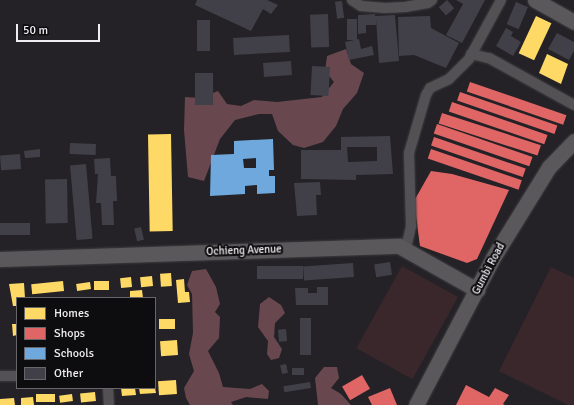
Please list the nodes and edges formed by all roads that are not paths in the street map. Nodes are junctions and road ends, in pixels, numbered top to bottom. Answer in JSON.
{"nodes":[{"id":1,"x":352,"y":0,"type":"edge"},
{"id":2,"x":432,"y":0,"type":"edge"},
{"id":3,"x":501,"y":0,"type":"edge"},
{"id":4,"x":535,"y":0,"type":"edge"},
{"id":5,"x":574,"y":22,"type":"edge"},
{"id":6,"x":471,"y":54,"type":"junction"},
{"id":7,"x":574,"y":106,"type":"edge"},
{"id":8,"x":574,"y":141,"type":"edge"},
{"id":9,"x":406,"y":248,"type":"junction"},
{"id":10,"x":0,"y":259,"type":"edge"},
{"id":11,"x":477,"y":290,"type":"junction"},
{"id":12,"x":0,"y":376,"type":"edge"},
{"id":13,"x":16,"y":376,"type":"edge"},
{"id":14,"x":108,"y":389,"type":"edge"},
{"id":15,"x":109,"y":405,"type":"edge"},
{"id":16,"x":416,"y":405,"type":"edge"}],
"edges":[{"from":1,"to":2,"type":"street"},
{"from":3,"to":6,"type":"street"},
{"from":4,"to":5,"type":"street"},
{"from":6,"to":7,"type":"street"},
{"from":6,"to":9,"type":"street"},
{"from":8,"to":11,"type":"street","name":"Gumbi Road"},
{"from":9,"to":10,"type":"street","name":"Ochieng Avenue"},
{"from":9,"to":11,"type":"street","name":"Ochieng Avenue"},
{"from":11,"to":16,"type":"street","name":"Gumbi Road"},
{"from":12,"to":13,"type":"street"},
{"from":14,"to":15,"type":"street"}]}
